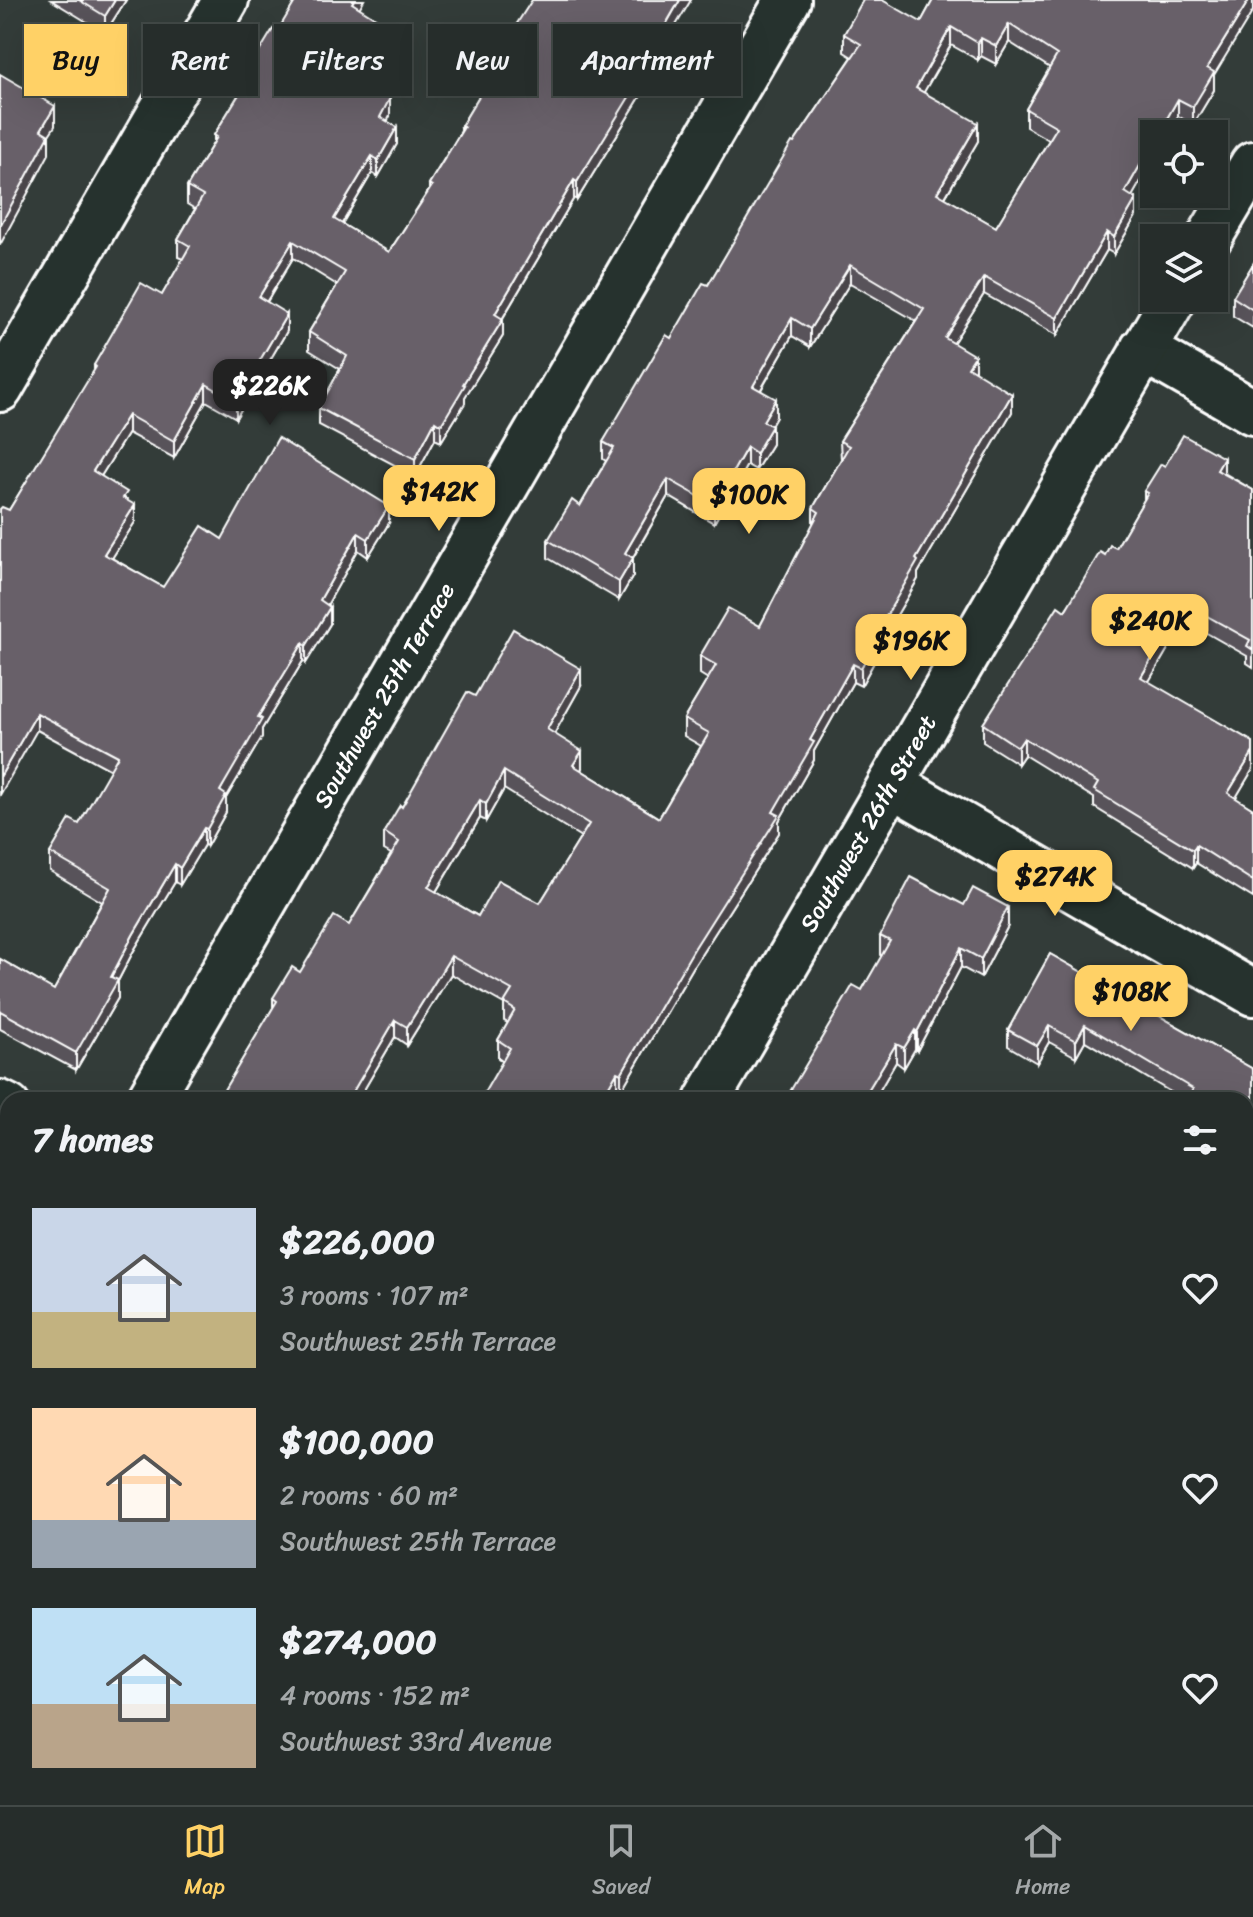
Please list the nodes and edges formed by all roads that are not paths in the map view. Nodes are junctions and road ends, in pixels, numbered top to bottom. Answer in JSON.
{"nodes":[{"id":1,"x":226,"y":0,"type":"edge"},
{"id":2,"x":788,"y":0,"type":"edge"},
{"id":3,"x":1253,"y":164,"type":"edge"},
{"id":4,"x":1217,"y":224,"type":"edge"},
{"id":5,"x":1165,"y":312,"type":"edge"},
{"id":6,"x":1143,"y":349,"type":"junction"},
{"id":7,"x":0,"y":389,"type":"edge"},
{"id":8,"x":1253,"y":412,"type":"edge"},
{"id":9,"x":891,"y":784,"type":"junction"},
{"id":10,"x":1253,"y":993,"type":"edge"},
{"id":11,"x":154,"y":1092,"type":"edge"},
{"id":12,"x":712,"y":1092,"type":"edge"}],
"edges":[{"from":1,"to":7,"type":"street"},
{"from":2,"to":11,"type":"street","name":"Southwest 25th Terrace"},
{"from":3,"to":4,"type":"street"},
{"from":5,"to":6,"type":"street","name":"Southwest 26th Street"},
{"from":6,"to":8,"type":"street"},
{"from":6,"to":9,"type":"street","name":"Southwest 26th Street"},
{"from":9,"to":10,"type":"street"},
{"from":9,"to":12,"type":"street","name":"Southwest 26th Street"}]}
